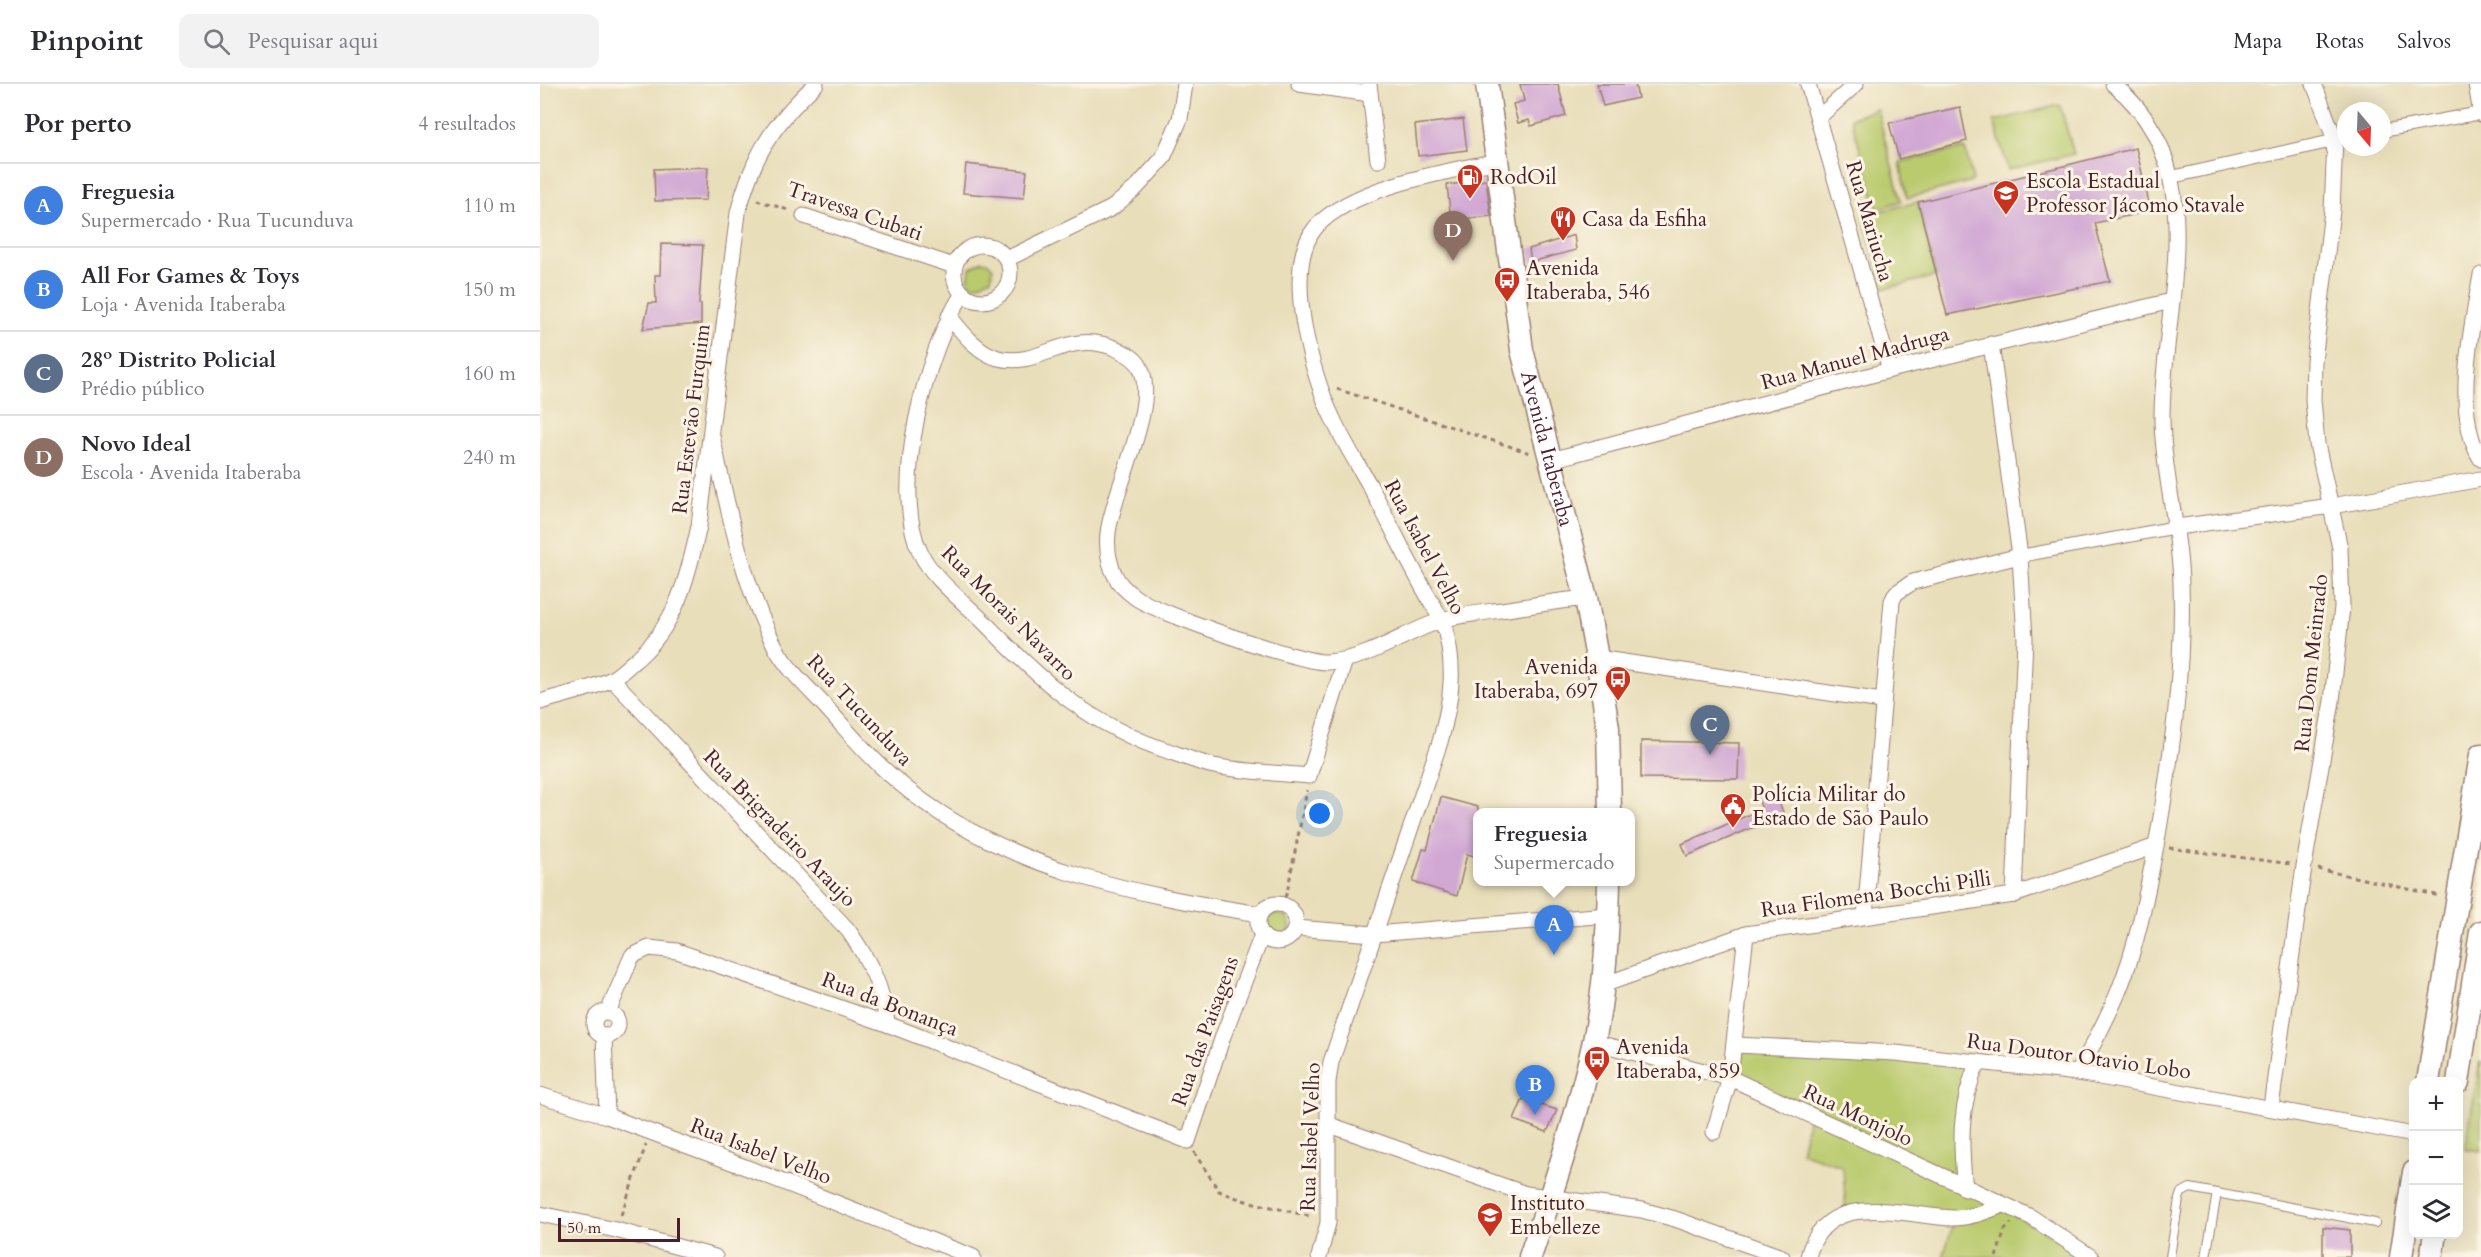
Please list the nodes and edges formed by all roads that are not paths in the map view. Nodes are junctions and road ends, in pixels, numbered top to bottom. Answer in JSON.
{"nodes":[{"id":1,"x":816,"y":84,"type":"edge"},
{"id":2,"x":1185,"y":84,"type":"edge"},
{"id":3,"x":1299,"y":84,"type":"edge"},
{"id":4,"x":1487,"y":84,"type":"edge"},
{"id":5,"x":1808,"y":84,"type":"edge"},
{"id":6,"x":1856,"y":84,"type":"edge"},
{"id":7,"x":2113,"y":84,"type":"edge"},
{"id":8,"x":2314,"y":84,"type":"edge"},
{"id":9,"x":2476,"y":84,"type":"edge"},
{"id":10,"x":1370,"y":89,"type":"edge"},
{"id":11,"x":2481,"y":113,"type":"edge"},
{"id":12,"x":1818,"y":118,"type":"junction"},
{"id":13,"x":2391,"y":129,"type":"edge"},
{"id":14,"x":2337,"y":133,"type":"edge"},
{"id":15,"x":2337,"y":140,"type":"edge"},
{"id":16,"x":2338,"y":156,"type":"edge"},
{"id":17,"x":1378,"y":160,"type":"dead end"},
{"id":18,"x":1498,"y":161,"type":"junction"},
{"id":19,"x":2172,"y":177,"type":"junction"},
{"id":20,"x":804,"y":216,"type":"road end"},
{"id":21,"x":1007,"y":259,"type":"junction"},
{"id":22,"x":954,"y":266,"type":"junction"},
{"id":23,"x":2481,"y":275,"type":"edge"},
{"id":24,"x":962,"y":295,"type":"junction"},
{"id":25,"x":2171,"y":301,"type":"junction"},
{"id":26,"x":949,"y":316,"type":"junction"},
{"id":27,"x":1991,"y":344,"type":"junction"},
{"id":28,"x":1890,"y":370,"type":"junction"},
{"id":29,"x":2476,"y":434,"type":"edge"},
{"id":30,"x":712,"y":436,"type":"junction"},
{"id":31,"x":2481,"y":459,"type":"edge"},
{"id":32,"x":1551,"y":460,"type":"junction"},
{"id":33,"x":2481,"y":479,"type":"edge"},
{"id":34,"x":2332,"y":506,"type":"junction"},
{"id":35,"x":2177,"y":527,"type":"junction"},
{"id":36,"x":2020,"y":556,"type":"junction"},
{"id":37,"x":1586,"y":598,"type":"junction"},
{"id":38,"x":1442,"y":620,"type":"junction"},
{"id":39,"x":1597,"y":658,"type":"junction"},
{"id":40,"x":1345,"y":660,"type":"junction"},
{"id":41,"x":612,"y":679,"type":"junction"},
{"id":42,"x":1882,"y":701,"type":"junction"},
{"id":43,"x":540,"y":702,"type":"edge"},
{"id":44,"x":2481,"y":755,"type":"edge"},
{"id":45,"x":1610,"y":808,"type":"edge"},
{"id":46,"x":2156,"y":846,"type":"junction"},
{"id":47,"x":1609,"y":886,"type":"edge"},
{"id":48,"x":2014,"y":895,"type":"junction"},
{"id":49,"x":1260,"y":914,"type":"junction"},
{"id":50,"x":1608,"y":915,"type":"junction"},
{"id":51,"x":1864,"y":916,"type":"junction"},
{"id":52,"x":1295,"y":928,"type":"junction"},
{"id":53,"x":2481,"y":932,"type":"edge"},
{"id":54,"x":1374,"y":934,"type":"junction"},
{"id":55,"x":1746,"y":934,"type":"junction"},
{"id":56,"x":1262,"y":935,"type":"junction"},
{"id":57,"x":1604,"y":984,"type":"junction"},
{"id":58,"x":887,"y":1024,"type":"junction"},
{"id":59,"x":1594,"y":1042,"type":"junction"},
{"id":60,"x":1736,"y":1045,"type":"junction"},
{"id":61,"x":1978,"y":1062,"type":"junction"},
{"id":62,"x":2078,"y":1073,"type":"junction"},
{"id":63,"x":2429,"y":1077,"type":"edge"},
{"id":64,"x":2459,"y":1077,"type":"edge"},
{"id":65,"x":1730,"y":1078,"type":"junction"},
{"id":66,"x":540,"y":1095,"type":"edge"},
{"id":67,"x":2271,"y":1107,"type":"junction"},
{"id":68,"x":607,"y":1116,"type":"junction"},
{"id":69,"x":1327,"y":1124,"type":"junction"},
{"id":70,"x":1714,"y":1132,"type":"dead end"},
{"id":71,"x":2409,"y":1134,"type":"edge"},
{"id":72,"x":1188,"y":1141,"type":"joint"},
{"id":73,"x":2412,"y":1185,"type":"edge"},
{"id":74,"x":1965,"y":1189,"type":"junction"},
{"id":75,"x":2217,"y":1193,"type":"junction"},
{"id":76,"x":1550,"y":1197,"type":"junction"},
{"id":77,"x":2003,"y":1205,"type":"junction"},
{"id":78,"x":540,"y":1214,"type":"edge"},
{"id":79,"x":2375,"y":1223,"type":"dead end"},
{"id":80,"x":2434,"y":1239,"type":"edge"},
{"id":81,"x":715,"y":1257,"type":"edge"},
{"id":82,"x":974,"y":1257,"type":"edge"},
{"id":83,"x":1319,"y":1257,"type":"edge"},
{"id":84,"x":1530,"y":1257,"type":"edge"},
{"id":85,"x":1782,"y":1257,"type":"edge"},
{"id":86,"x":1808,"y":1257,"type":"edge"},
{"id":87,"x":2091,"y":1257,"type":"edge"},
{"id":88,"x":2170,"y":1257,"type":"edge"},
{"id":89,"x":2206,"y":1257,"type":"edge"},
{"id":90,"x":2401,"y":1257,"type":"edge"},
{"id":91,"x":2432,"y":1257,"type":"edge"}],
"edges":[{"from":1,"to":30,"type":"street","name":"Rua Estevão Furquim"},
{"from":2,"to":21,"type":"street"},
{"from":3,"to":10,"type":"street"},
{"from":4,"to":18,"type":"main road","name":"Avenida Itaberaba"},
{"from":5,"to":12,"type":"street","name":"Rua Mariucha"},
{"from":6,"to":12,"type":"street"},
{"from":7,"to":19,"type":"street"},
{"from":8,"to":14,"type":"street","name":"Rua Dom Meinrado"},
{"from":9,"to":11,"type":"street"},
{"from":10,"to":17,"type":"street"},
{"from":11,"to":13,"type":"street"},
{"from":12,"to":28,"type":"street","name":"Rua Mariucha"},
{"from":15,"to":19,"type":"street"},
{"from":16,"to":34,"type":"street","name":"Rua Dom Meinrado"},
{"from":18,"to":32,"type":"main road","name":"Avenida Itaberaba"},
{"from":18,"to":38,"type":"street","name":"Rua Isabel Velho"},
{"from":19,"to":25,"type":"street"},
{"from":20,"to":22,"type":"street","name":"Travessa Cubati"},
{"from":21,"to":22,"type":"street"},
{"from":21,"to":24,"type":"street"},
{"from":22,"to":24,"type":"street"},
{"from":23,"to":29,"type":"street"},
{"from":24,"to":26,"type":"street","name":"Rua Morais Navarro"},
{"from":25,"to":27,"type":"street","name":"Rua Manuel Madruga"},
{"from":25,"to":35,"type":"street"},
{"from":26,"to":40,"type":"street"},
{"from":26,"to":40,"type":"street","name":"Rua Morais Navarro"},
{"from":27,"to":28,"type":"street","name":"Rua Manuel Madruga"},
{"from":27,"to":36,"type":"street"},
{"from":28,"to":32,"type":"street","name":"Rua Manuel Madruga"},
{"from":29,"to":31,"type":"street"},
{"from":30,"to":41,"type":"street","name":"Rua Estevão Furquim"},
{"from":30,"to":49,"type":"street","name":"Rua Tucunduva"},
{"from":32,"to":37,"type":"main road","name":"Avenida Itaberaba"},
{"from":33,"to":34,"type":"street"},
{"from":34,"to":35,"type":"street"},
{"from":34,"to":67,"type":"street","name":"Rua Dom Meinrado"},
{"from":35,"to":36,"type":"street"},
{"from":35,"to":46,"type":"street"},
{"from":36,"to":42,"type":"street"},
{"from":36,"to":48,"type":"street"},
{"from":37,"to":38,"type":"street"},
{"from":37,"to":39,"type":"main road","name":"Avenida Itaberaba"},
{"from":38,"to":40,"type":"street"},
{"from":38,"to":54,"type":"street","name":"Rua Isabel Velho"},
{"from":39,"to":42,"type":"street"},
{"from":39,"to":45,"type":"main road","name":"Avenida Itaberaba"},
{"from":41,"to":43,"type":"street","name":"Rua Estevão Furquim"},
{"from":41,"to":58,"type":"street","name":"Rua Brigradeiro Araujo"},
{"from":42,"to":51,"type":"street"},
{"from":44,"to":63,"type":"main road"},
{"from":46,"to":48,"type":"street","name":"Rua Filomena Bocchi Pilli"},
{"from":46,"to":62,"type":"street"},
{"from":47,"to":50,"type":"main road"},
{"from":48,"to":51,"type":"street","name":"Rua Filomena Bocchi Pilli"},
{"from":49,"to":52,"type":"street"},
{"from":49,"to":56,"type":"street"},
{"from":50,"to":54,"type":"street"},
{"from":50,"to":57,"type":"main road"},
{"from":51,"to":55,"type":"street","name":"Rua Filomena Bocchi Pilli"},
{"from":52,"to":54,"type":"street"},
{"from":52,"to":56,"type":"street"},
{"from":53,"to":64,"type":"main road"},
{"from":54,"to":69,"type":"street","name":"Rua Isabel Velho"},
{"from":55,"to":57,"type":"street","name":"Rua Filomena Bocchi Pilli"},
{"from":55,"to":60,"type":"street"},
{"from":56,"to":72,"type":"street","name":"Rua das Paisagens"},
{"from":57,"to":59,"type":"main road"},
{"from":58,"to":68,"type":"street","name":"Rua da Bonança"},
{"from":58,"to":72,"type":"street","name":"Rua da Bonança"},
{"from":59,"to":65,"type":"street","name":"Rua Monjolo"},
{"from":59,"to":76,"type":"main road"},
{"from":60,"to":61,"type":"street","name":"Rua Doutor Otavio Lobo"},
{"from":60,"to":65,"type":"street"},
{"from":61,"to":62,"type":"street","name":"Rua Doutor Otavio Lobo"},
{"from":61,"to":74,"type":"street"},
{"from":62,"to":67,"type":"street","name":"Rua Doutor Otavio Lobo"},
{"from":65,"to":70,"type":"street"},
{"from":65,"to":74,"type":"street","name":"Rua Monjolo"},
{"from":66,"to":68,"type":"street","name":"Rua Isabel Velho"},
{"from":67,"to":71,"type":"street","name":"Rua Doutor Otavio Lobo"},
{"from":68,"to":82,"type":"street","name":"Rua Isabel Velho"},
{"from":69,"to":76,"type":"street"},
{"from":69,"to":83,"type":"street","name":"Rua Isabel Velho"},
{"from":73,"to":90,"type":"main road"},
{"from":74,"to":77,"type":"street","name":"Rua Monjolo"},
{"from":75,"to":79,"type":"lane"},
{"from":75,"to":88,"type":"lane"},
{"from":75,"to":89,"type":"lane"},
{"from":76,"to":84,"type":"main road"},
{"from":76,"to":85,"type":"street"},
{"from":77,"to":86,"type":"street"},
{"from":77,"to":87,"type":"street","name":"Rua Monjolo"},
{"from":78,"to":81,"type":"street"},
{"from":80,"to":91,"type":"main road"}]}
